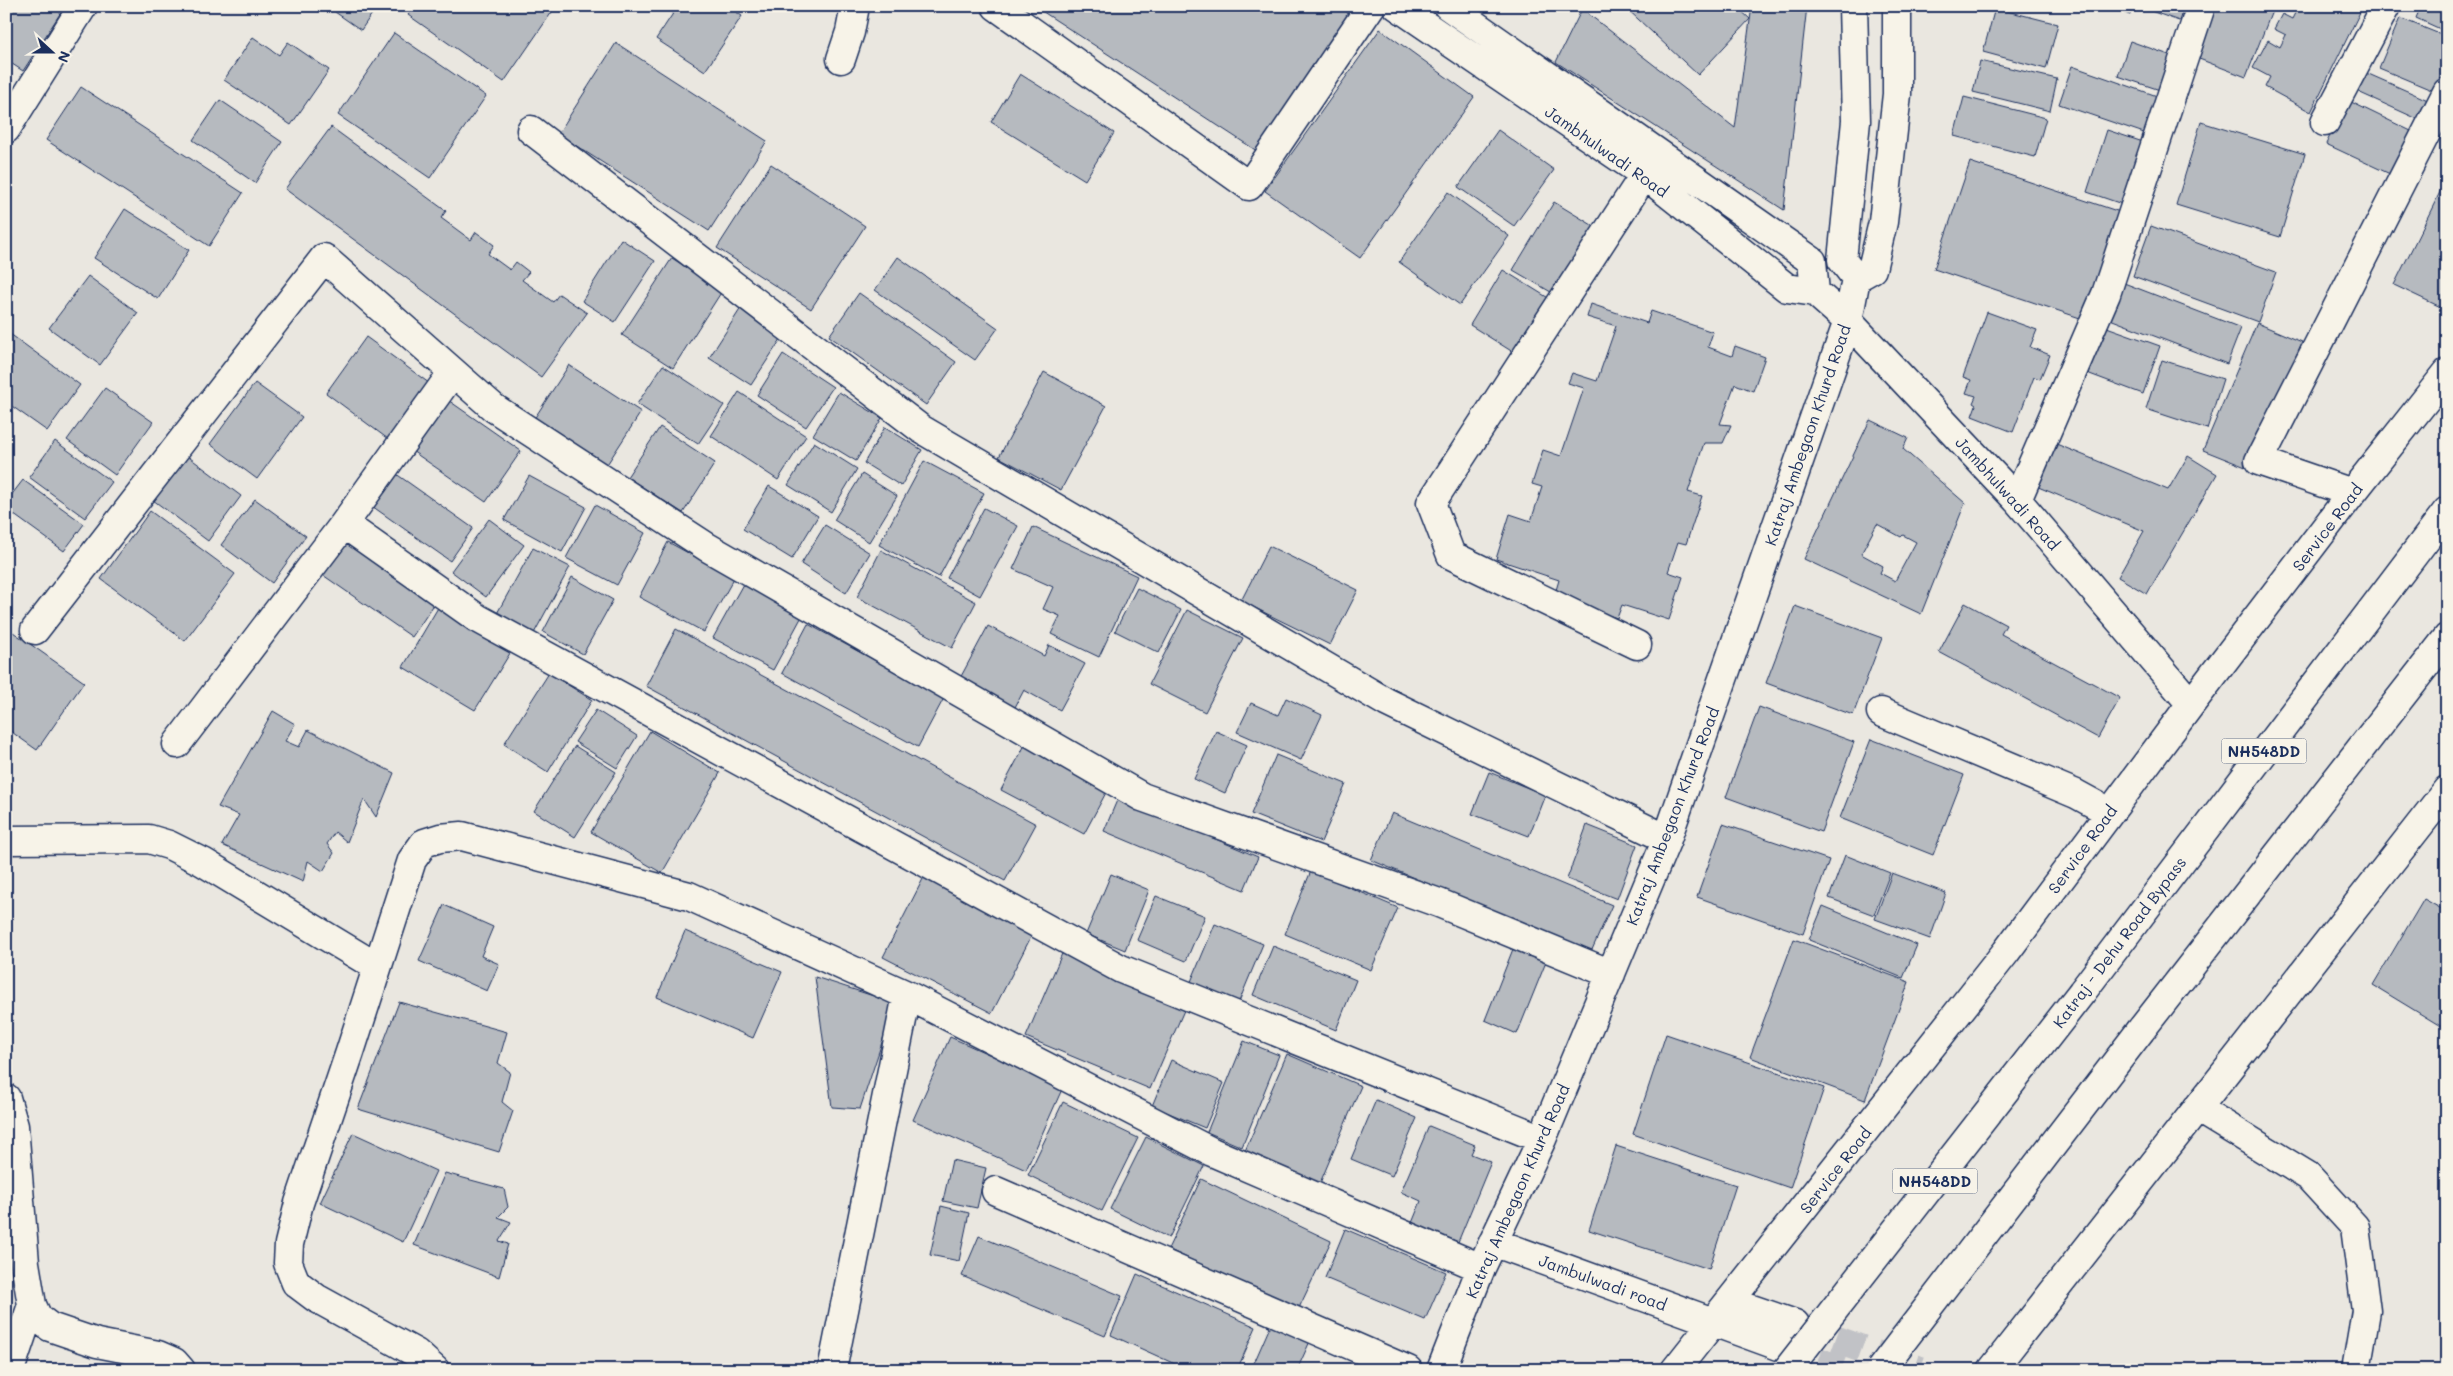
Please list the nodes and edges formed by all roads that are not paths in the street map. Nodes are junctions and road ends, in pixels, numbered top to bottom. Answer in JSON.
{"nodes":[{"id":1,"x":83,"y":6,"type":"edge"},
{"id":2,"x":855,"y":6,"type":"edge"},
{"id":3,"x":996,"y":6,"type":"edge"},
{"id":4,"x":1371,"y":6,"type":"edge"},
{"id":5,"x":1397,"y":6,"type":"edge"},
{"id":6,"x":1448,"y":6,"type":"edge"},
{"id":7,"x":1853,"y":6,"type":"edge"},
{"id":8,"x":1897,"y":6,"type":"edge"},
{"id":9,"x":2201,"y":6,"type":"edge"},
{"id":10,"x":2386,"y":6,"type":"edge"},
{"id":11,"x":841,"y":59,"type":"dead end"},
{"id":12,"x":2447,"y":92,"type":"edge"},
{"id":13,"x":2325,"y":122,"type":"dead end"},
{"id":14,"x":6,"y":129,"type":"edge"},
{"id":15,"x":532,"y":130,"type":"dead end"},
{"id":16,"x":1652,"y":165,"type":"junction"},
{"id":17,"x":1856,"y":278,"type":"junction"},
{"id":18,"x":1848,"y":321,"type":"junction"},
{"id":19,"x":453,"y":372,"type":"junction"},
{"id":20,"x":2447,"y":373,"type":"edge"},
{"id":21,"x":2352,"y":493,"type":"junction"},
{"id":22,"x":2017,"y":500,"type":"junction"},
{"id":23,"x":2447,"y":511,"type":"edge"},
{"id":24,"x":344,"y":524,"type":"junction"},
{"id":25,"x":35,"y":630,"type":"dead end"},
{"id":26,"x":2447,"y":638,"type":"edge"},
{"id":27,"x":1637,"y":645,"type":"dead end"},
{"id":28,"x":2191,"y":704,"type":"junction"},
{"id":29,"x":1881,"y":712,"type":"dead end"},
{"id":30,"x":177,"y":744,"type":"dead end"},
{"id":31,"x":2447,"y":790,"type":"edge"},
{"id":32,"x":2110,"y":812,"type":"junction"},
{"id":33,"x":1667,"y":839,"type":"junction"},
{"id":34,"x":6,"y":840,"type":"edge"},
{"id":35,"x":378,"y":967,"type":"junction"},
{"id":36,"x":1611,"y":974,"type":"junction"},
{"id":37,"x":907,"y":995,"type":"junction"},
{"id":38,"x":6,"y":1098,"type":"edge"},
{"id":39,"x":2197,"y":1108,"type":"junction"},
{"id":40,"x":1542,"y":1138,"type":"junction"},
{"id":41,"x":996,"y":1191,"type":"dead end"},
{"id":42,"x":1493,"y":1242,"type":"junction"},
{"id":43,"x":1481,"y":1268,"type":"junction"},
{"id":44,"x":1731,"y":1302,"type":"junction"},
{"id":45,"x":32,"y":1305,"type":"junction"},
{"id":46,"x":1713,"y":1322,"type":"junction"},
{"id":47,"x":1795,"y":1324,"type":"tunnel mouth"},
{"id":48,"x":1783,"y":1358,"type":"edge"},
{"id":49,"x":10,"y":1370,"type":"edge"},
{"id":50,"x":181,"y":1370,"type":"edge"},
{"id":51,"x":434,"y":1370,"type":"edge"},
{"id":52,"x":832,"y":1370,"type":"edge"},
{"id":53,"x":1408,"y":1370,"type":"edge"},
{"id":54,"x":1442,"y":1370,"type":"edge"},
{"id":55,"x":1675,"y":1370,"type":"edge"},
{"id":56,"x":1880,"y":1370,"type":"edge"},
{"id":57,"x":1992,"y":1370,"type":"edge"},
{"id":58,"x":2356,"y":1370,"type":"edge"}],
"edges":[{"from":1,"to":14,"type":"main road"},
{"from":2,"to":11,"type":"main road"},
{"from":3,"to":4,"type":"main road"},
{"from":5,"to":16,"type":"main road","name":"Jambhulwadi Road"},
{"from":6,"to":16,"type":"main road","name":"Jambhulwadi Road"},
{"from":7,"to":17,"type":"main road"},
{"from":8,"to":17,"type":"main road"},
{"from":9,"to":22,"type":"main road"},
{"from":10,"to":13,"type":"main road"},
{"from":12,"to":21,"type":"main road"},
{"from":15,"to":33,"type":"main road"},
{"from":16,"to":18,"type":"main road","name":"Jambhulwadi Road"},
{"from":16,"to":27,"type":"main road"},
{"from":17,"to":18,"type":"main road","name":"Katraj Ambegaon Khurd Road"},
{"from":18,"to":22,"type":"main road","name":"Jambhulwadi Road"},
{"from":18,"to":33,"type":"main road","name":"Katraj Ambegaon Khurd Road"},
{"from":19,"to":24,"type":"main road"},
{"from":19,"to":25,"type":"main road"},
{"from":19,"to":36,"type":"main road"},
{"from":20,"to":21,"type":"main road","name":"Service Road"},
{"from":21,"to":28,"type":"main road","name":"Service Road"},
{"from":22,"to":28,"type":"main road","name":"Jambhulwadi Road"},
{"from":23,"to":48,"type":"main road","name":"Katraj - Dehu Road Bypass","number":"NH548DD","bridge":true},
{"from":24,"to":30,"type":"main road"},
{"from":24,"to":40,"type":"main road"},
{"from":26,"to":56,"type":"main road","bridge":true},
{"from":28,"to":32,"type":"main road","name":"Service Road"},
{"from":29,"to":32,"type":"main road"},
{"from":31,"to":39,"type":"main road"},
{"from":32,"to":44,"type":"main road","name":"Service Road"},
{"from":33,"to":36,"type":"main road","name":"Katraj Ambegaon Khurd Road"},
{"from":34,"to":35,"type":"main road"},
{"from":35,"to":37,"type":"main road"},
{"from":35,"to":51,"type":"main road"},
{"from":36,"to":40,"type":"main road","name":"Katraj Ambegaon Khurd Road"},
{"from":37,"to":43,"type":"main road"},
{"from":37,"to":52,"type":"main road"},
{"from":38,"to":45,"type":"main road"},
{"from":39,"to":57,"type":"main road"},
{"from":39,"to":58,"type":"main road"},
{"from":40,"to":42,"type":"main road","name":"Katraj Ambegaon Khurd Road"},
{"from":41,"to":53,"type":"main road"},
{"from":42,"to":43,"type":"main road","name":"Katraj Ambegaon Khurd Road"},
{"from":42,"to":46,"type":"main road","name":"Jambulwadi road"},
{"from":43,"to":54,"type":"main road","name":"Katraj Ambegaon Khurd Road"},
{"from":44,"to":46,"type":"main road","name":"Service Road"},
{"from":44,"to":47,"type":"main road"},
{"from":45,"to":49,"type":"main road"},
{"from":45,"to":50,"type":"main road"},
{"from":46,"to":48,"type":"main road","name":"Jambulwadi road"},
{"from":46,"to":55,"type":"main road","name":"Service Road"}]}
